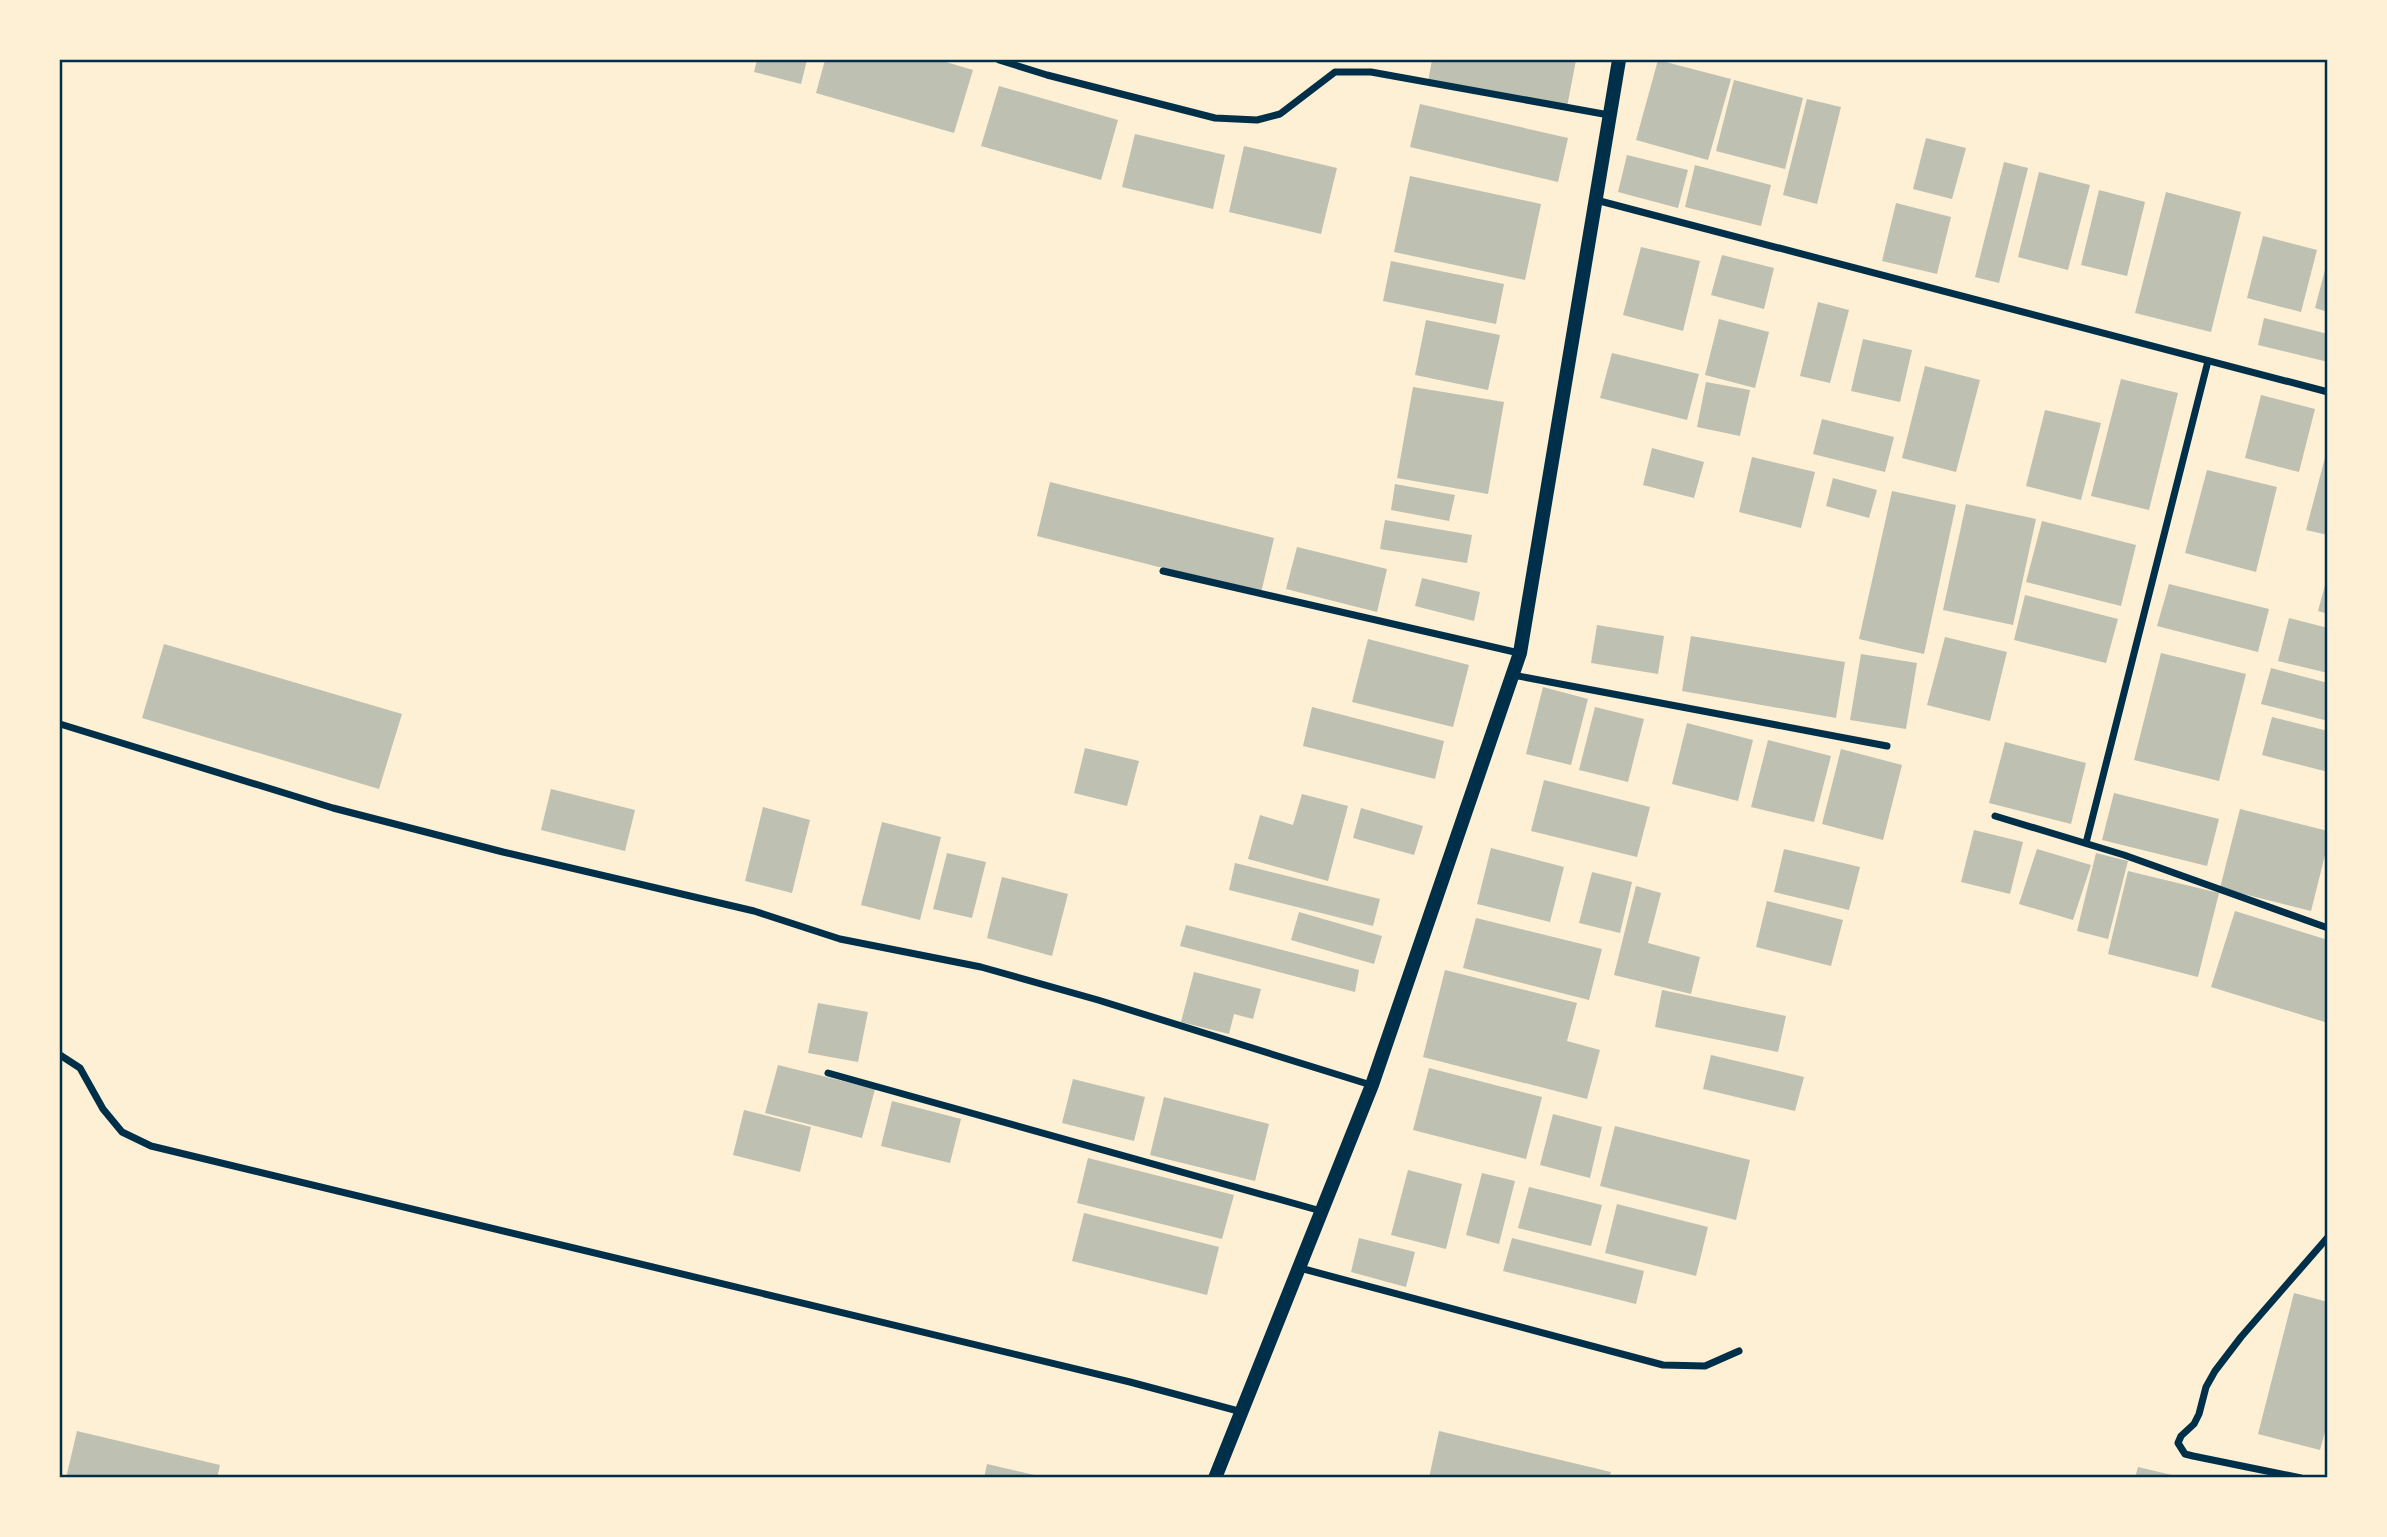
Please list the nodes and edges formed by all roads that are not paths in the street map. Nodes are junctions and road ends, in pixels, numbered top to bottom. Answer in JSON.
{"nodes":[{"id":1,"x":999,"y":60,"type":"edge"},
{"id":2,"x":1619,"y":60,"type":"edge"},
{"id":3,"x":1609,"y":115,"type":"junction"},
{"id":4,"x":1596,"y":200,"type":"junction"},
{"id":5,"x":2208,"y":361,"type":"junction"},
{"id":6,"x":2328,"y":391,"type":"edge"},
{"id":7,"x":1163,"y":570,"type":"dead end"},
{"id":8,"x":1520,"y":653,"type":"junction"},
{"id":9,"x":1513,"y":675,"type":"junction"},
{"id":10,"x":60,"y":724,"type":"edge"},
{"id":11,"x":1887,"y":747,"type":"dead end"},
{"id":12,"x":1995,"y":816,"type":"dead end"},
{"id":13,"x":2086,"y":843,"type":"junction"},
{"id":14,"x":2328,"y":928,"type":"edge"},
{"id":15,"x":60,"y":1055,"type":"edge"},
{"id":16,"x":828,"y":1073,"type":"dead end"},
{"id":17,"x":1372,"y":1085,"type":"junction"},
{"id":18,"x":1322,"y":1211,"type":"junction"},
{"id":19,"x":2328,"y":1237,"type":"edge"},
{"id":20,"x":1300,"y":1268,"type":"junction"},
{"id":21,"x":1739,"y":1351,"type":"dead end"},
{"id":22,"x":1243,"y":1412,"type":"junction"},
{"id":23,"x":1215,"y":1478,"type":"edge"},
{"id":24,"x":2301,"y":1478,"type":"edge"}],
"edges":[{"from":1,"to":3,"type":"street"},
{"from":2,"to":3,"type":"main road"},
{"from":3,"to":4,"type":"main road"},
{"from":4,"to":5,"type":"street"},
{"from":4,"to":8,"type":"main road"},
{"from":5,"to":6,"type":"street"},
{"from":5,"to":13,"type":"street"},
{"from":7,"to":8,"type":"street"},
{"from":8,"to":9,"type":"main road"},
{"from":9,"to":11,"type":"street"},
{"from":9,"to":17,"type":"main road"},
{"from":10,"to":17,"type":"street"},
{"from":12,"to":13,"type":"street"},
{"from":13,"to":14,"type":"street"},
{"from":15,"to":22,"type":"street"},
{"from":16,"to":18,"type":"street"},
{"from":17,"to":18,"type":"main road"},
{"from":18,"to":20,"type":"main road"},
{"from":19,"to":24,"type":"street"},
{"from":20,"to":21,"type":"street"},
{"from":20,"to":22,"type":"main road"},
{"from":22,"to":23,"type":"main road"}]}
